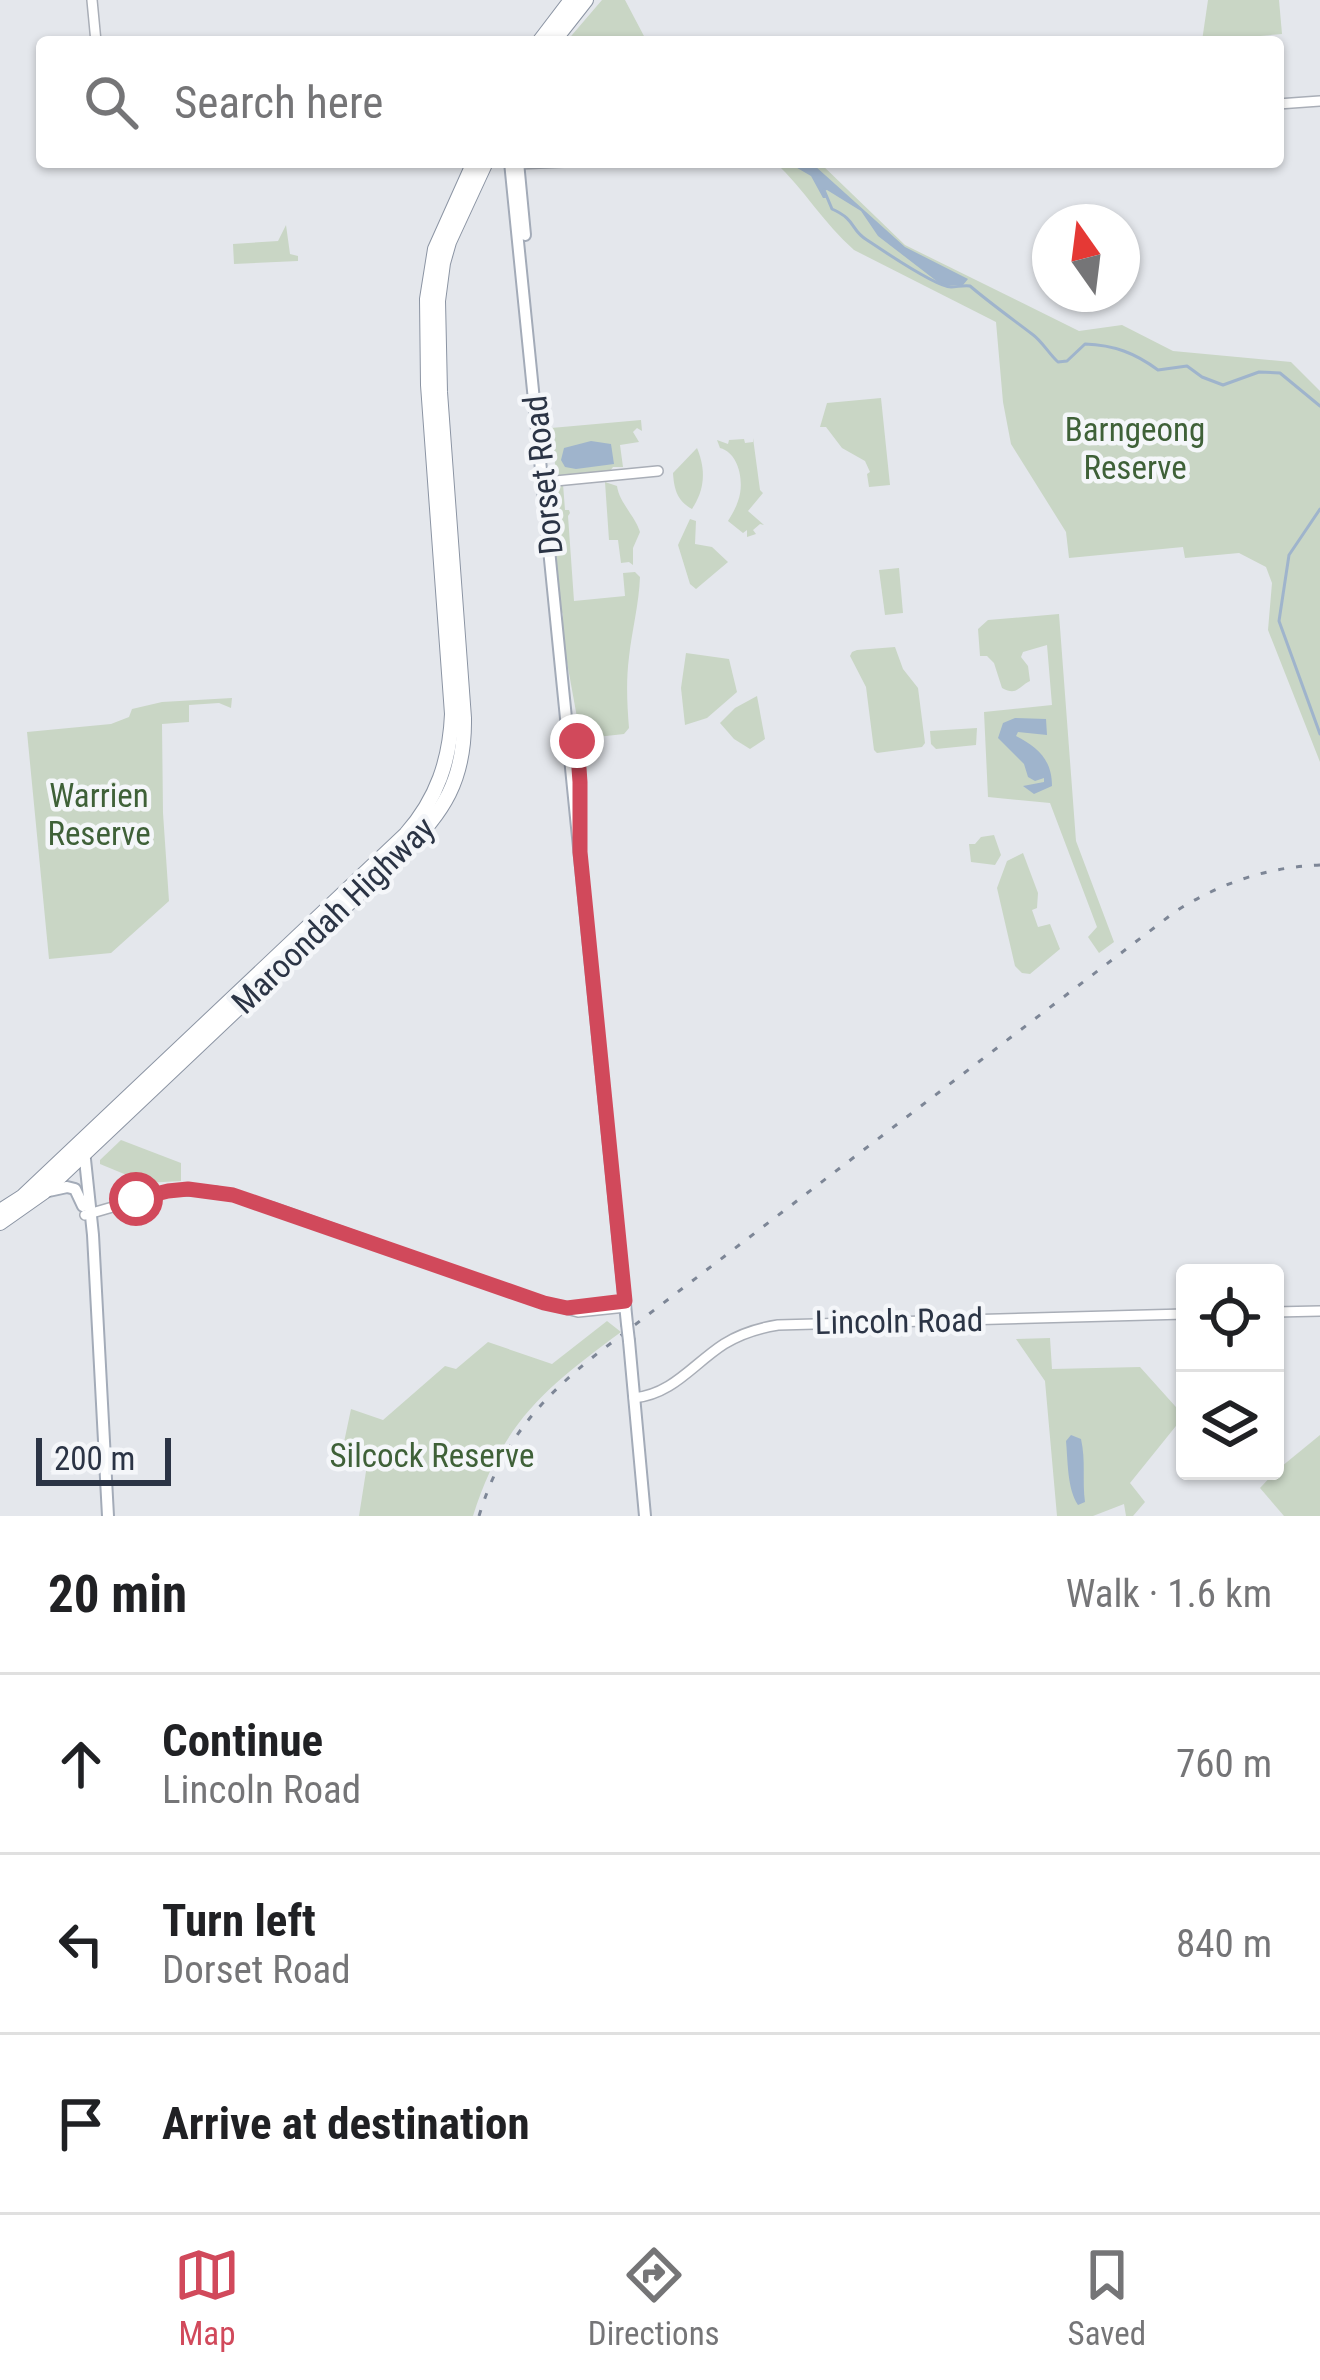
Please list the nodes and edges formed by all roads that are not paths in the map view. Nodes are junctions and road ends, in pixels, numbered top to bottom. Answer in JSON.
{"nodes":[{"id":1,"x":92,"y":0,"type":"edge"},
{"id":2,"x":572,"y":0,"type":"edge"},
{"id":3,"x":586,"y":0,"type":"edge"},
{"id":4,"x":95,"y":36,"type":"edge"},
{"id":5,"x":544,"y":36,"type":"edge"},
{"id":6,"x":558,"y":36,"type":"edge"},
{"id":7,"x":1320,"y":101,"type":"edge"},
{"id":8,"x":1284,"y":104,"type":"edge"},
{"id":9,"x":471,"y":168,"type":"edge"},
{"id":10,"x":483,"y":168,"type":"edge"},
{"id":11,"x":515,"y":168,"type":"edge"},
{"id":12,"x":658,"y":471,"type":"dead end"},
{"id":13,"x":545,"y":482,"type":"junction"},
{"id":14,"x":82,"y":1150,"type":"junction"},
{"id":15,"x":89,"y":1190,"type":"junction"},
{"id":16,"x":44,"y":1192,"type":"junction"},
{"id":17,"x":136,"y":1199,"type":"junction"},
{"id":18,"x":106,"y":1209,"type":"junction"},
{"id":19,"x":0,"y":1211,"type":"edge"},
{"id":20,"x":88,"y":1216,"type":"junction"},
{"id":21,"x":0,"y":1223,"type":"edge"},
{"id":22,"x":626,"y":1304,"type":"junction"},
{"id":23,"x":567,"y":1308,"type":"junction"},
{"id":24,"x":609,"y":1310,"type":"junction"},
{"id":25,"x":1320,"y":1311,"type":"edge"},
{"id":26,"x":1284,"y":1312,"type":"edge"},
{"id":27,"x":1176,"y":1314,"type":"edge"},
{"id":28,"x":627,"y":1322,"type":"junction"},
{"id":29,"x":634,"y":1398,"type":"junction"},
{"id":30,"x":108,"y":1516,"type":"edge"},
{"id":31,"x":644,"y":1516,"type":"edge"}],
"edges":[{"from":1,"to":4,"type":"main road"},
{"from":2,"to":5,"type":"highway"},
{"from":3,"to":6,"type":"highway"},
{"from":7,"to":8,"type":"main road"},
{"from":9,"to":14,"type":"highway","name":"Maroondah Highway"},
{"from":10,"to":14,"type":"highway","name":"Maroondah Highway"},
{"from":11,"to":13,"type":"main road","name":"Dorset Road"},
{"from":12,"to":13,"type":"main road"},
{"from":13,"to":22,"type":"main road","name":"Dorset Road"},
{"from":14,"to":15,"type":"main road"},
{"from":14,"to":16,"type":"highway","name":"Maroondah Highway"},
{"from":14,"to":19,"type":"highway","name":"Maroondah Highway"},
{"from":14,"to":20,"type":"main road"},
{"from":15,"to":18,"type":"main road"},
{"from":15,"to":20,"type":"main road"},
{"from":16,"to":20,"type":"main road"},
{"from":16,"to":21,"type":"highway","name":"Maroondah Highway"},
{"from":17,"to":18,"type":"main road"},
{"from":17,"to":20,"type":"main road"},
{"from":17,"to":23,"type":"main road"},
{"from":18,"to":20,"type":"main road"},
{"from":20,"to":30,"type":"main road"},
{"from":22,"to":23,"type":"main road"},
{"from":22,"to":24,"type":"main road"},
{"from":22,"to":28,"type":"main road","name":"Dorset Road"},
{"from":23,"to":24,"type":"main road"},
{"from":24,"to":28,"type":"main road"},
{"from":25,"to":26,"type":"main road"},
{"from":27,"to":29,"type":"main road","name":"Lincoln Road"},
{"from":28,"to":29,"type":"main road","name":"Dorset Road","bridge":true},
{"from":29,"to":31,"type":"main road","name":"Dorset Road"}]}
